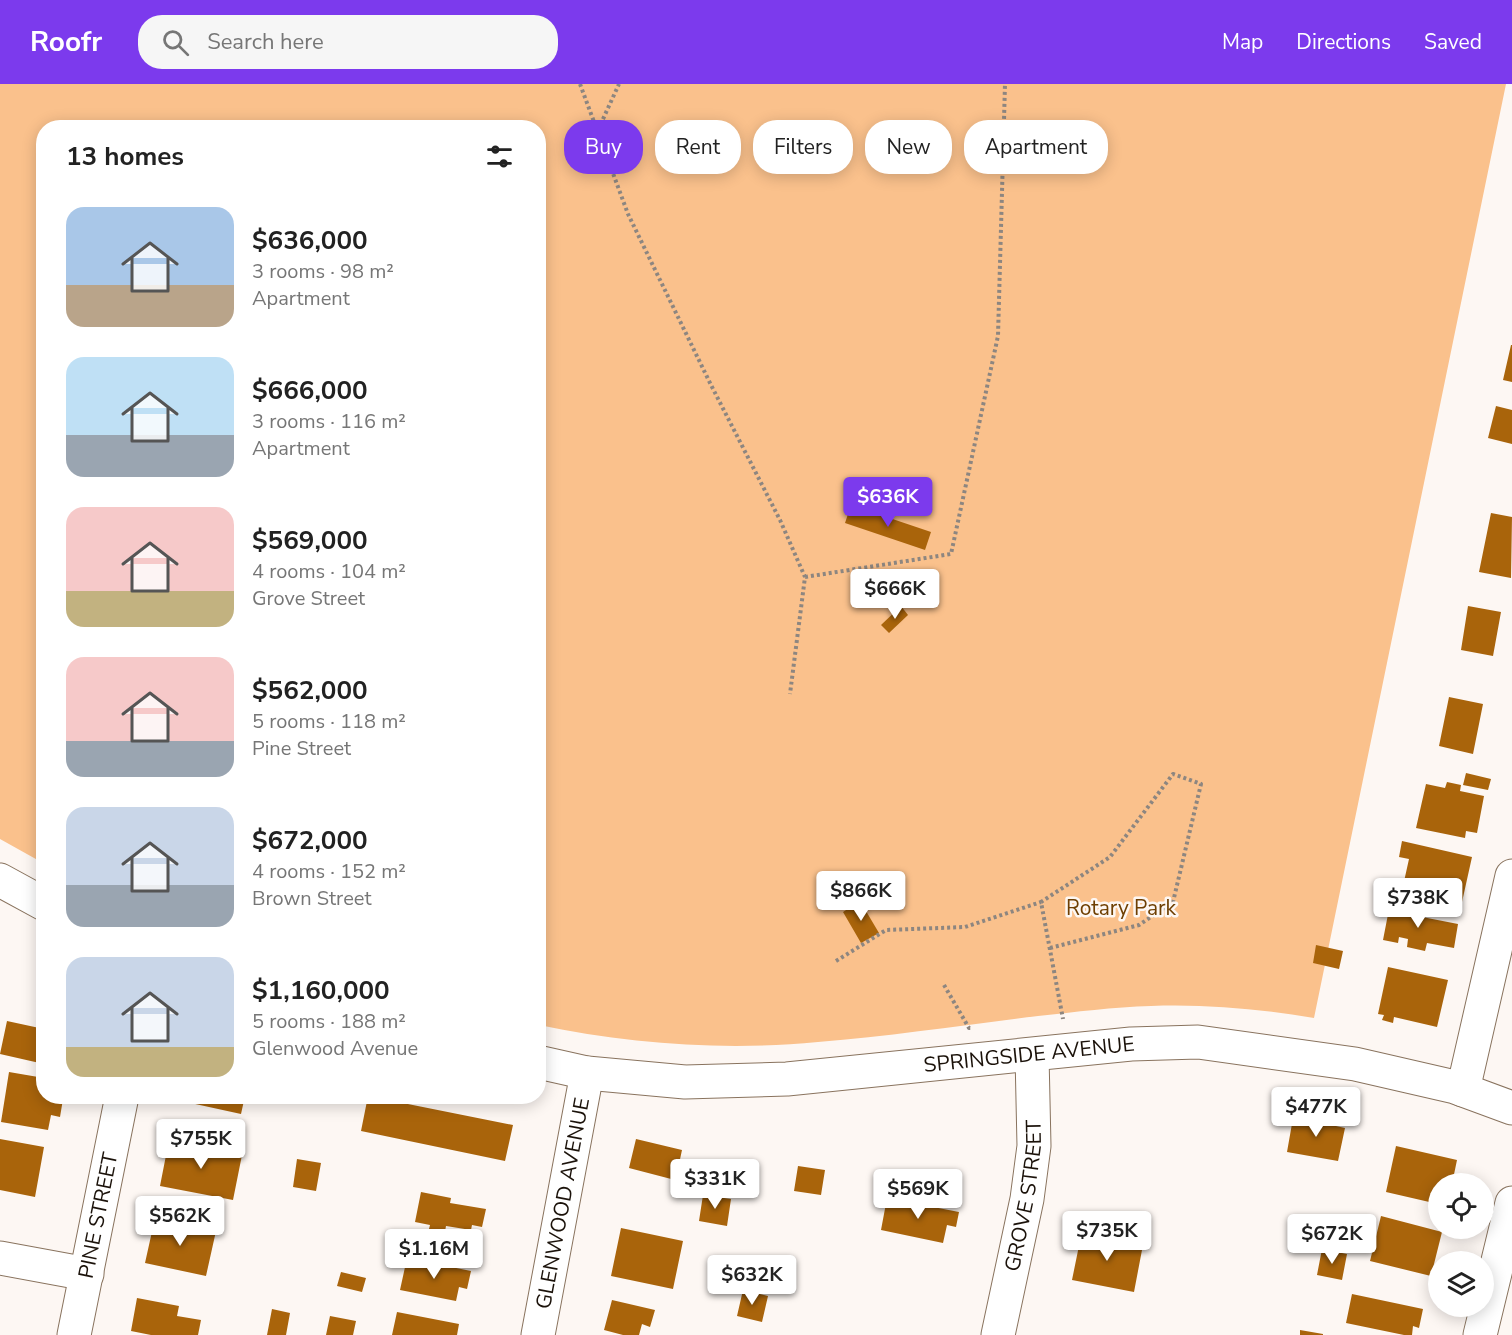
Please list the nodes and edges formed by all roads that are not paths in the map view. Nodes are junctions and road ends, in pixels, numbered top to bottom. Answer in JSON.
{"nodes":[{"id":1,"x":1512,"y":876,"type":"edge"},
{"id":2,"x":0,"y":880,"type":"edge"},
{"id":3,"x":36,"y":900,"type":"edge"},
{"id":4,"x":1032,"y":1055,"type":"junction"},
{"id":5,"x":546,"y":1064,"type":"edge"},
{"id":6,"x":587,"y":1073,"type":"junction"},
{"id":7,"x":1463,"y":1090,"type":"junction"},
{"id":8,"x":120,"y":1104,"type":"edge"},
{"id":9,"x":1512,"y":1108,"type":"edge"},
{"id":10,"x":1512,"y":1203,"type":"edge"},
{"id":11,"x":0,"y":1258,"type":"edge"},
{"id":12,"x":87,"y":1274,"type":"junction"},
{"id":13,"x":74,"y":1335,"type":"edge"},
{"id":14,"x":538,"y":1335,"type":"edge"},
{"id":15,"x":998,"y":1335,"type":"edge"},
{"id":16,"x":1480,"y":1335,"type":"edge"}],
"edges":[{"from":1,"to":7,"type":"street"},
{"from":2,"to":3,"type":"street"},
{"from":4,"to":6,"type":"street","name":"SPRINGSIDE AVENUE"},
{"from":4,"to":7,"type":"street","name":"SPRINGSIDE AVENUE"},
{"from":4,"to":15,"type":"street","name":"GROVE STREET"},
{"from":5,"to":6,"type":"street","name":"SPRINGSIDE AVENUE"},
{"from":6,"to":14,"type":"street","name":"GLENWOOD AVENUE"},
{"from":7,"to":9,"type":"street","name":"SPRINGSIDE AVENUE"},
{"from":8,"to":12,"type":"street","name":"PINE STREET"},
{"from":10,"to":16,"type":"street"},
{"from":11,"to":12,"type":"street"},
{"from":12,"to":13,"type":"street","name":"PINE STREET"}]}
